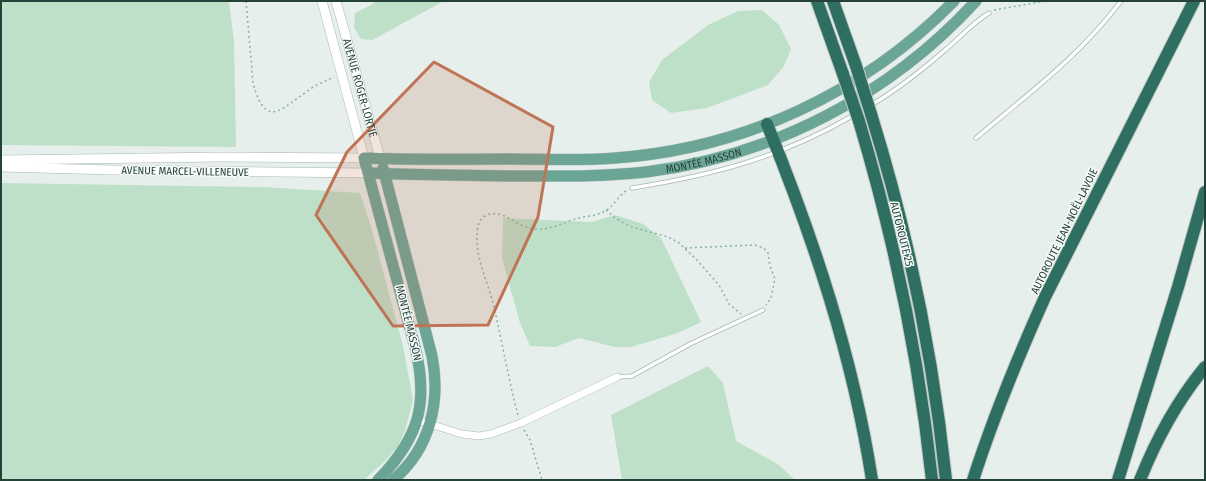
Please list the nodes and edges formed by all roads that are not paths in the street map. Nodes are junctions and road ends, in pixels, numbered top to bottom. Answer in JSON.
{"nodes":[{"id":1,"x":322,"y":1,"type":"edge"},
{"id":2,"x":336,"y":1,"type":"edge"},
{"id":3,"x":818,"y":1,"type":"edge"},
{"id":4,"x":833,"y":1,"type":"edge"},
{"id":5,"x":954,"y":1,"type":"edge"},
{"id":6,"x":976,"y":1,"type":"edge"},
{"id":7,"x":1121,"y":1,"type":"edge"},
{"id":8,"x":1194,"y":1,"type":"edge"},
{"id":9,"x":989,"y":13,"type":"road end"},
{"id":10,"x":767,"y":124,"type":"junction"},
{"id":11,"x":976,"y":138,"type":"dead end"},
{"id":12,"x":773,"y":140,"type":"junction"},
{"id":13,"x":778,"y":152,"type":"junction"},
{"id":14,"x":364,"y":158,"type":"junction"},
{"id":15,"x":380,"y":158,"type":"junction"},
{"id":16,"x":1,"y":160,"type":"edge"},
{"id":17,"x":1,"y":167,"type":"edge"},
{"id":18,"x":369,"y":173,"type":"junction"},
{"id":19,"x":384,"y":174,"type":"junction"},
{"id":20,"x":632,"y":188,"type":"road end"},
{"id":21,"x":1205,"y":192,"type":"edge"},
{"id":22,"x":763,"y":310,"type":"road end"},
{"id":23,"x":1205,"y":367,"type":"edge"},
{"id":24,"x":617,"y":377,"type":"joint"},
{"id":25,"x":417,"y":420,"type":"junction"},
{"id":26,"x":430,"y":424,"type":"junction"},
{"id":27,"x":378,"y":480,"type":"edge"},
{"id":28,"x":393,"y":480,"type":"edge"},
{"id":29,"x":872,"y":480,"type":"edge"},
{"id":30,"x":932,"y":480,"type":"edge"},
{"id":31,"x":946,"y":480,"type":"edge"},
{"id":32,"x":972,"y":480,"type":"edge"},
{"id":33,"x":1118,"y":480,"type":"edge"},
{"id":34,"x":1140,"y":480,"type":"edge"}],
"edges":[{"from":1,"to":14,"type":"street","name":"AVENUE ROGER-LORTIE"},
{"from":2,"to":15,"type":"street","name":"AVENUE ROGER-LORTIE"},
{"from":3,"to":30,"type":"highway","name":"AUTOROUTE 25","bridge":true},
{"from":4,"to":31,"type":"highway","name":"AUTOROUTE 25","bridge":true},
{"from":5,"to":10,"type":"main road","name":"MONTÉE MASSON"},
{"from":6,"to":12,"type":"main road","name":"MONTÉE MASSON"},
{"from":7,"to":11,"type":"lane"},
{"from":8,"to":32,"type":"highway","name":"AUTOROUTE JEAN-NOËL-LAVOIE"},
{"from":9,"to":13,"type":"lane"},
{"from":10,"to":12,"type":"highway"},
{"from":10,"to":15,"type":"main road","name":"MONTÉE MASSON"},
{"from":12,"to":13,"type":"highway"},
{"from":12,"to":19,"type":"main road","name":"MONTÉE MASSON"},
{"from":13,"to":20,"type":"lane"},
{"from":13,"to":29,"type":"highway"},
{"from":14,"to":15,"type":"main road","name":"MONTÉE MASSON"},
{"from":14,"to":16,"type":"street","name":"AVENUE MARCEL-VILLENEUVE"},
{"from":14,"to":18,"type":"main road","name":"AVENUE ROGER-LORTIE"},
{"from":15,"to":19,"type":"main road","name":"AVENUE ROGER-LORTIE"},
{"from":17,"to":18,"type":"street","name":"AVENUE MARCEL-VILLENEUVE"},
{"from":18,"to":19,"type":"main road","name":"MONTÉE MASSON"},
{"from":18,"to":25,"type":"main road","name":"MONTÉE MASSON"},
{"from":19,"to":26,"type":"main road","name":"MONTÉE MASSON"},
{"from":21,"to":33,"type":"highway"},
{"from":22,"to":24,"type":"lane"},
{"from":23,"to":34,"type":"highway"},
{"from":24,"to":26,"type":"street"},
{"from":25,"to":26,"type":"street"},
{"from":25,"to":27,"type":"main road","name":"MONTÉE MASSON"},
{"from":26,"to":28,"type":"main road","name":"MONTÉE MASSON"}]}
